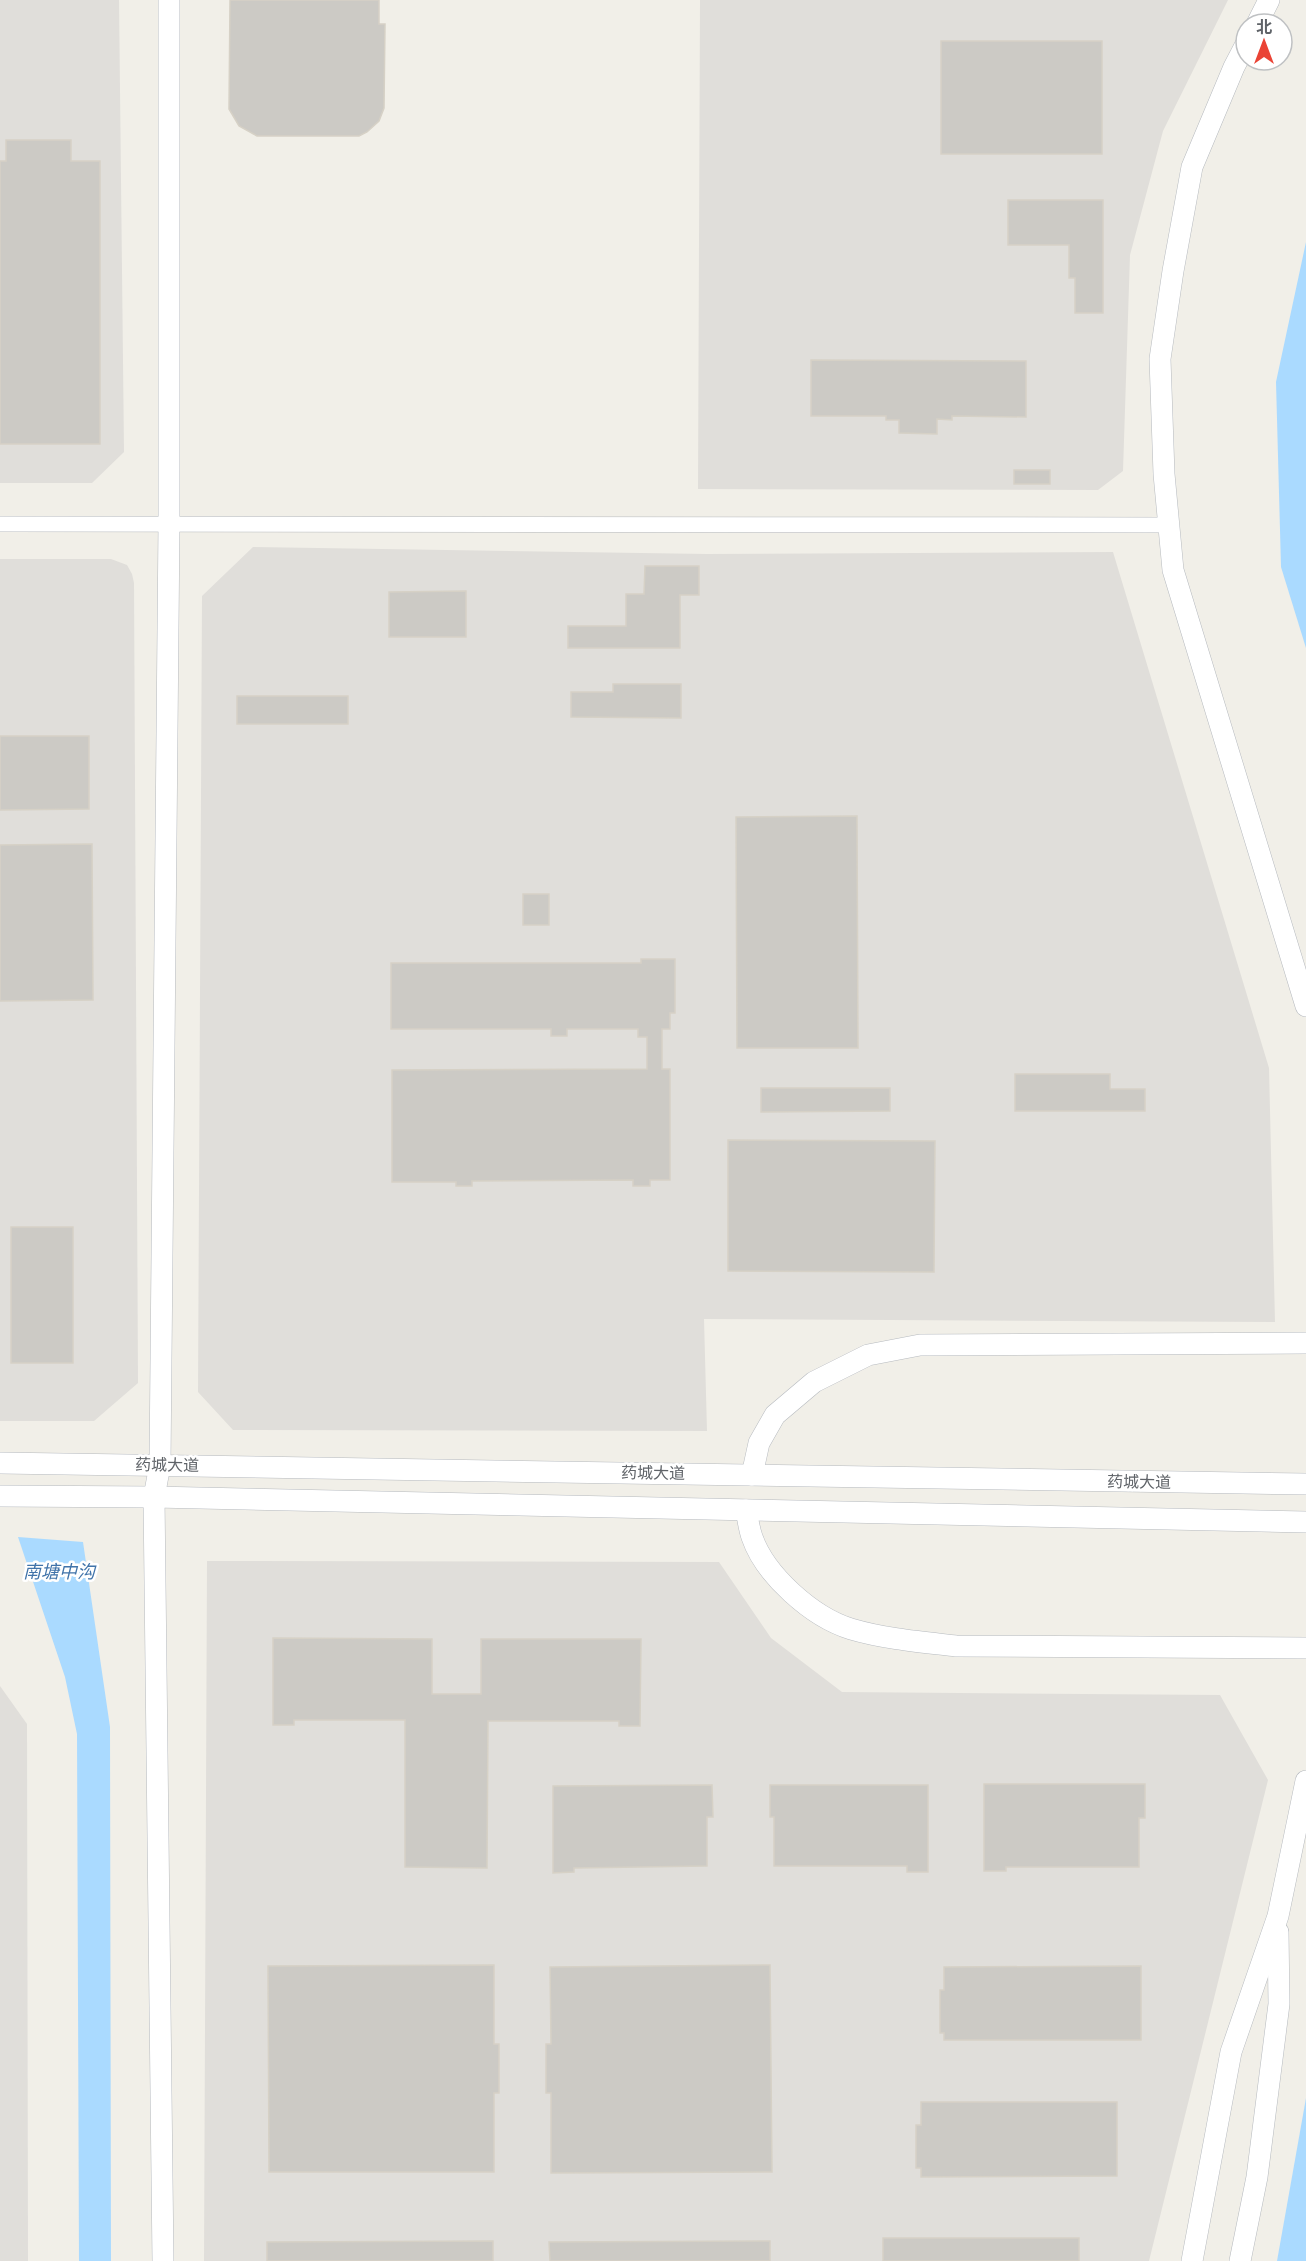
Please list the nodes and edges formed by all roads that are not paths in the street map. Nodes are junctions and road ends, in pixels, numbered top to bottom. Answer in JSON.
{"nodes":[{"id":1,"x":169,"y":0,"type":"edge"},
{"id":2,"x":1234,"y":67,"type":"edge"},
{"id":3,"x":0,"y":524,"type":"edge"},
{"id":4,"x":169,"y":524,"type":"junction"},
{"id":5,"x":1168,"y":525,"type":"junction"},
{"id":6,"x":1306,"y":1006,"type":"edge"},
{"id":7,"x":1306,"y":1343,"type":"edge"},
{"id":8,"x":0,"y":1463,"type":"edge"},
{"id":9,"x":160,"y":1465,"type":"junction"},
{"id":10,"x":752,"y":1475,"type":"junction"},
{"id":11,"x":1306,"y":1484,"type":"edge"},
{"id":12,"x":0,"y":1496,"type":"edge"},
{"id":13,"x":154,"y":1497,"type":"junction"},
{"id":14,"x":746,"y":1510,"type":"junction"},
{"id":15,"x":1304,"y":1522,"type":"edge"},
{"id":16,"x":1306,"y":1648,"type":"edge"},
{"id":17,"x":1306,"y":1781,"type":"edge"},
{"id":18,"x":1278,"y":1916,"type":"junction"},
{"id":19,"x":163,"y":2261,"type":"edge"},
{"id":20,"x":1192,"y":2261,"type":"edge"},
{"id":21,"x":1240,"y":2261,"type":"edge"}],
"edges":[{"from":1,"to":4,"type":"street"},
{"from":2,"to":5,"type":"street"},
{"from":3,"to":4,"type":"street"},
{"from":4,"to":5,"type":"street"},
{"from":4,"to":9,"type":"street"},
{"from":5,"to":6,"type":"street"},
{"from":7,"to":10,"type":"street"},
{"from":8,"to":9,"type":"street","name":"药城大道"},
{"from":9,"to":10,"type":"street","name":"药城大道"},
{"from":9,"to":13,"type":"street"},
{"from":10,"to":11,"type":"street","name":"药城大道"},
{"from":12,"to":13,"type":"street","name":"药城大道"},
{"from":13,"to":14,"type":"street","name":"药城大道"},
{"from":13,"to":19,"type":"street"},
{"from":14,"to":15,"type":"street","name":"药城大道"},
{"from":14,"to":16,"type":"street"},
{"from":17,"to":18,"type":"street"},
{"from":18,"to":20,"type":"street"},
{"from":18,"to":21,"type":"street"}]}
